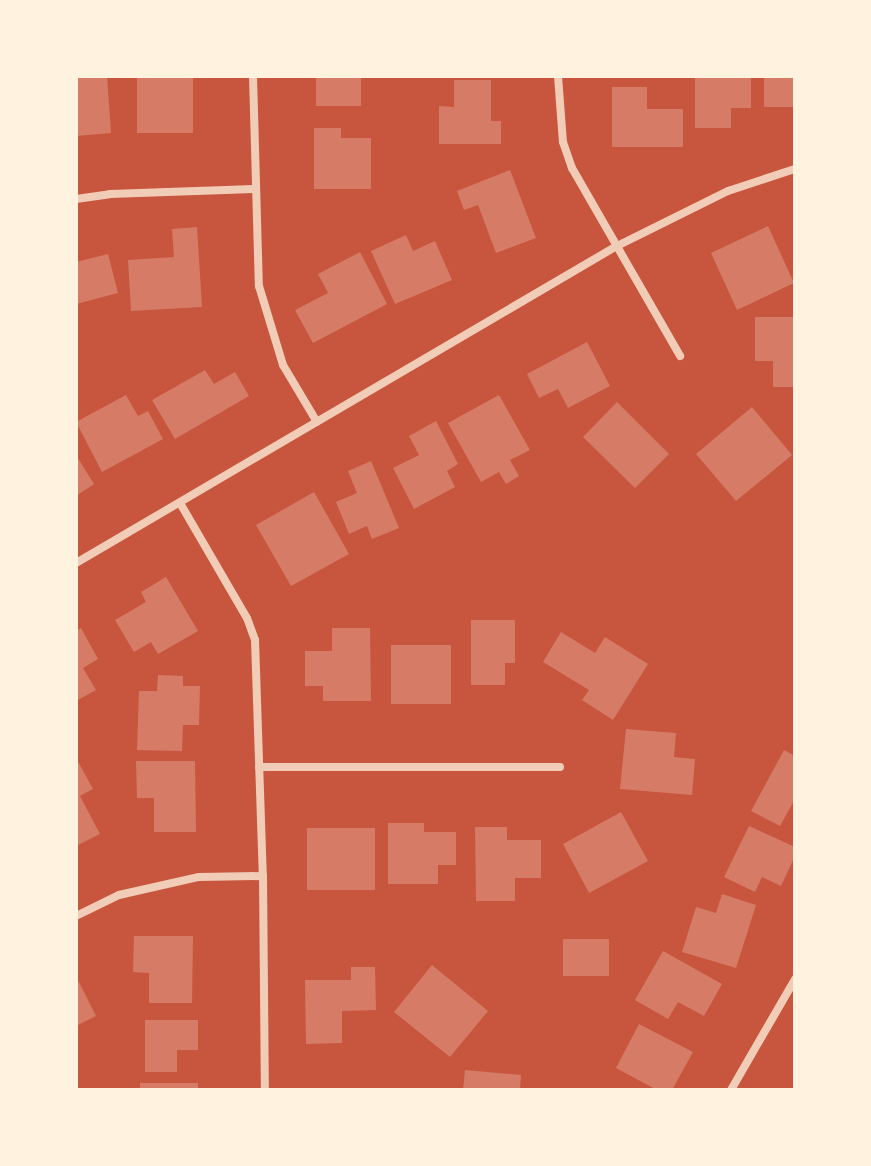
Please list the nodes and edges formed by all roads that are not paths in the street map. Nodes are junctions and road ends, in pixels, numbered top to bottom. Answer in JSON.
{"nodes":[{"id":1,"x":253,"y":76,"type":"edge"},
{"id":2,"x":558,"y":76,"type":"edge"},
{"id":3,"x":795,"y":169,"type":"edge"},
{"id":4,"x":254,"y":189,"type":"junction"},
{"id":5,"x":76,"y":199,"type":"edge"},
{"id":6,"x":615,"y":247,"type":"junction"},
{"id":7,"x":680,"y":356,"type":"dead end"},
{"id":8,"x":317,"y":422,"type":"junction"},
{"id":9,"x":180,"y":503,"type":"junction"},
{"id":10,"x":76,"y":563,"type":"edge"},
{"id":11,"x":259,"y":767,"type":"junction"},
{"id":12,"x":560,"y":767,"type":"dead end"},
{"id":13,"x":263,"y":876,"type":"junction"},
{"id":14,"x":76,"y":916,"type":"edge"},
{"id":15,"x":795,"y":979,"type":"edge"},
{"id":16,"x":265,"y":1090,"type":"edge"},
{"id":17,"x":731,"y":1090,"type":"edge"}],
"edges":[{"from":1,"to":4,"type":"street"},
{"from":2,"to":6,"type":"street"},
{"from":3,"to":6,"type":"street"},
{"from":4,"to":5,"type":"street"},
{"from":4,"to":8,"type":"street"},
{"from":6,"to":7,"type":"street"},
{"from":6,"to":8,"type":"street"},
{"from":8,"to":9,"type":"street"},
{"from":9,"to":10,"type":"street"},
{"from":9,"to":11,"type":"street"},
{"from":11,"to":12,"type":"street"},
{"from":11,"to":13,"type":"street"},
{"from":13,"to":14,"type":"street"},
{"from":13,"to":16,"type":"street"},
{"from":15,"to":17,"type":"street"}]}
